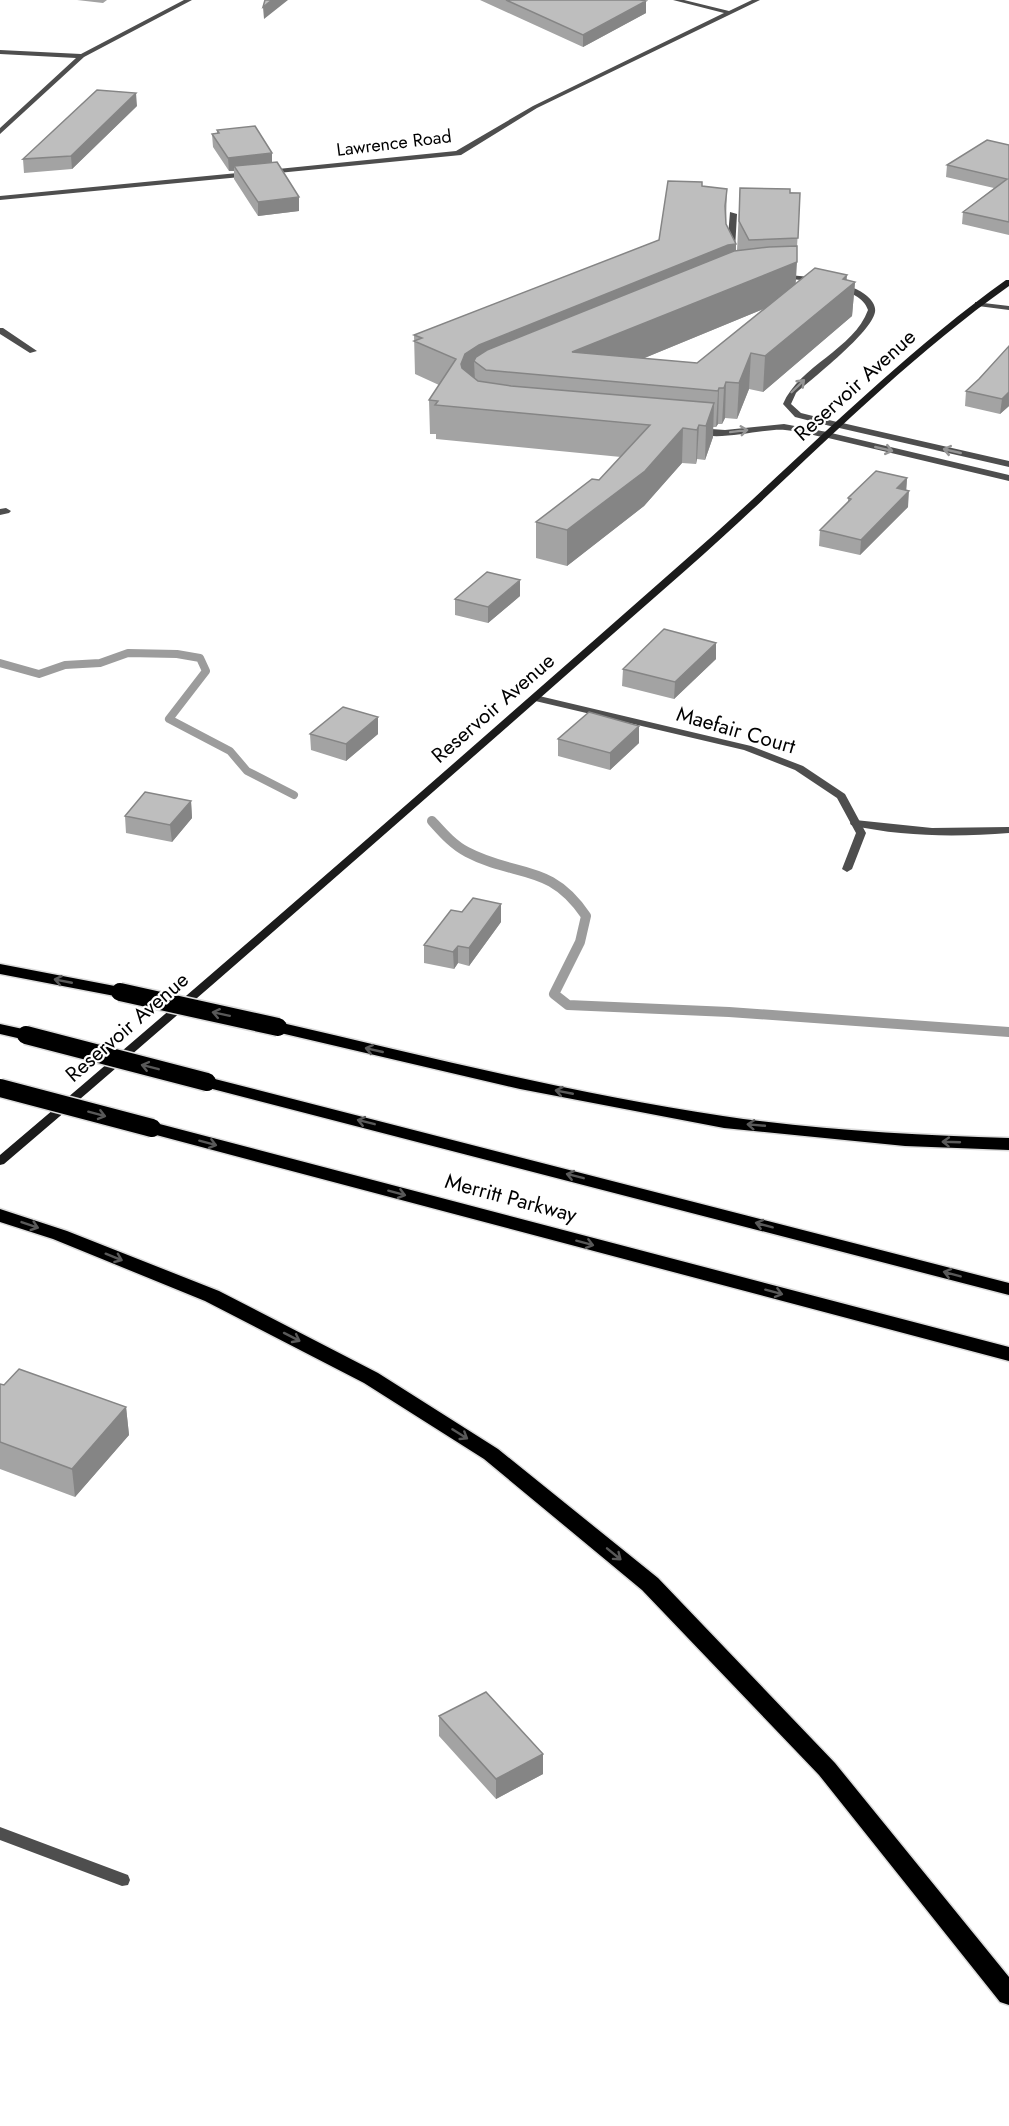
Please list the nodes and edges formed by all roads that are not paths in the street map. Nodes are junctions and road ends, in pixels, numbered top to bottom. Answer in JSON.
{"nodes":[{"id":1,"x":189,"y":0,"type":"edge"},
{"id":2,"x":676,"y":0,"type":"edge"},
{"id":3,"x":757,"y":0,"type":"edge"},
{"id":4,"x":730,"y":13,"type":"junction"},
{"id":5,"x":0,"y":52,"type":"edge"},
{"id":6,"x":82,"y":56,"type":"junction"},
{"id":7,"x":0,"y":132,"type":"edge"},
{"id":8,"x":0,"y":198,"type":"edge"},
{"id":9,"x":733,"y":214,"type":"dead end"},
{"id":10,"x":730,"y":262,"type":"edge"},
{"id":11,"x":774,"y":276,"type":"edge"},
{"id":12,"x":1009,"y":282,"type":"edge"},
{"id":13,"x":978,"y":304,"type":"junction"},
{"id":14,"x":1009,"y":308,"type":"edge"},
{"id":15,"x":0,"y":330,"type":"edge"},
{"id":16,"x":33,"y":351,"type":"dead end"},
{"id":17,"x":838,"y":425,"type":"junction"},
{"id":18,"x":683,"y":429,"type":"edge"},
{"id":19,"x":827,"y":435,"type":"junction"},
{"id":20,"x":1009,"y":464,"type":"edge"},
{"id":21,"x":1009,"y":478,"type":"edge"},
{"id":22,"x":535,"y":698,"type":"junction"},
{"id":23,"x":855,"y":823,"type":"junction"},
{"id":24,"x":1009,"y":830,"type":"edge"},
{"id":25,"x":847,"y":869,"type":"dead end"},
{"id":26,"x":0,"y":969,"type":"edge"},
{"id":27,"x":0,"y":1029,"type":"edge"},
{"id":28,"x":0,"y":1088,"type":"edge"},
{"id":29,"x":1009,"y":1144,"type":"edge"},
{"id":30,"x":0,"y":1161,"type":"edge"},
{"id":31,"x":0,"y":1215,"type":"edge"},
{"id":32,"x":1009,"y":1289,"type":"edge"},
{"id":33,"x":1009,"y":1354,"type":"edge"},
{"id":34,"x":0,"y":1833,"type":"edge"},
{"id":35,"x":122,"y":1880,"type":"dead end"},
{"id":36,"x":1009,"y":1995,"type":"edge"}],
"edges":[{"from":1,"to":6,"type":"street"},
{"from":2,"to":4,"type":"street"},
{"from":3,"to":4,"type":"street","name":"Lawrence Road"},
{"from":4,"to":8,"type":"street","name":"Lawrence Road"},
{"from":5,"to":6,"type":"street"},
{"from":6,"to":7,"type":"street"},
{"from":9,"to":10,"type":"street"},
{"from":17,"to":11,"type":"street","one_way":true},
{"from":12,"to":13,"type":"main road","name":"Reservoir Avenue"},
{"from":13,"to":14,"type":"street"},
{"from":13,"to":17,"type":"main road","name":"Reservoir Avenue"},
{"from":15,"to":16,"type":"street"},
{"from":17,"to":19,"type":"main road","name":"Reservoir Avenue"},
{"from":20,"to":17,"type":"street","one_way":true},
{"from":18,"to":19,"type":"street","one_way":true},
{"from":19,"to":21,"type":"street","one_way":true},
{"from":19,"to":22,"type":"main road","name":"Reservoir Avenue"},
{"from":22,"to":23,"type":"street","name":"Maefair Court"},
{"from":22,"to":30,"type":"main road","name":"Reservoir Avenue"},
{"from":23,"to":24,"type":"street"},
{"from":23,"to":25,"type":"street","name":"Maefair Court"},
{"from":29,"to":26,"type":"highway","one_way":true,"bridge":true},
{"from":32,"to":27,"type":"highway","name":"Merritt Parkway","one_way":true,"bridge":true},
{"from":28,"to":33,"type":"highway","name":"Merritt Parkway","one_way":true,"bridge":true},
{"from":31,"to":36,"type":"highway","one_way":true},
{"from":34,"to":35,"type":"street"}]}
